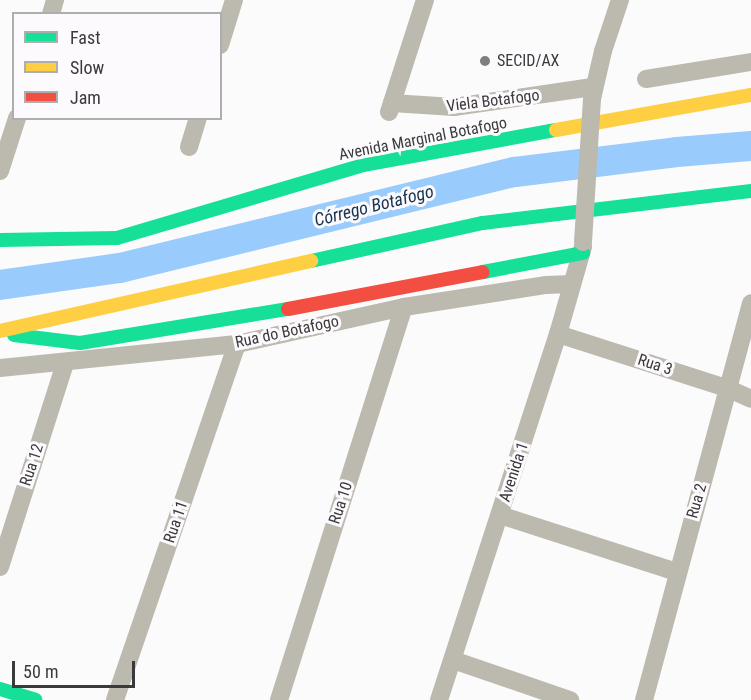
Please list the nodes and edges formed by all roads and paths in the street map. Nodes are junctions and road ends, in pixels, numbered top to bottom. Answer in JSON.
{"nodes":[{"id":1,"x":234,"y":0,"type":"edge"},
{"id":2,"x":425,"y":0,"type":"edge"},
{"id":3,"x":620,"y":0,"type":"edge"},
{"id":4,"x":222,"y":39,"type":"edge"},
{"id":5,"x":751,"y":62,"type":"edge"},
{"id":6,"x":646,"y":78,"type":"dead end"},
{"id":7,"x":593,"y":94,"type":"junction"},
{"id":8,"x":751,"y":95,"type":"edge"},
{"id":9,"x":16,"y":120,"type":"edge"},
{"id":10,"x":197,"y":120,"type":"edge"},
{"id":11,"x":189,"y":147,"type":"dead end"},
{"id":12,"x":0,"y":171,"type":"edge"},
{"id":13,"x":751,"y":191,"type":"edge"},
{"id":14,"x":0,"y":240,"type":"edge"},
{"id":15,"x":583,"y":248,"type":"junction"},
{"id":16,"x":572,"y":284,"type":"junction"},
{"id":17,"x":751,"y":303,"type":"edge"},
{"id":18,"x":404,"y":306,"type":"junction"},
{"id":19,"x":0,"y":332,"type":"edge"},
{"id":20,"x":558,"y":334,"type":"junction"},
{"id":21,"x":237,"y":344,"type":"junction"},
{"id":22,"x":65,"y":363,"type":"junction"},
{"id":23,"x":0,"y":368,"type":"edge"},
{"id":24,"x":729,"y":389,"type":"junction"},
{"id":25,"x":751,"y":399,"type":"edge"},
{"id":26,"x":500,"y":515,"type":"junction"},
{"id":27,"x":0,"y":567,"type":"edge"},
{"id":28,"x":677,"y":572,"type":"junction"},
{"id":29,"x":453,"y":660,"type":"junction"},
{"id":30,"x":0,"y":689,"type":"edge"},
{"id":31,"x":35,"y":700,"type":"edge"},
{"id":32,"x":115,"y":700,"type":"edge"},
{"id":33,"x":279,"y":700,"type":"edge"},
{"id":34,"x":439,"y":700,"type":"edge"},
{"id":35,"x":570,"y":700,"type":"edge"},
{"id":36,"x":644,"y":700,"type":"edge"}],
"edges":[{"from":1,"to":4,"type":"street"},
{"from":2,"to":7,"type":"street","name":"Viela Botafogo"},
{"from":3,"to":7,"type":"street","name":"Avenida 1"},
{"from":5,"to":6,"type":"street"},
{"from":7,"to":15,"type":"street","name":"Avenida 1","bridge":true},
{"from":8,"to":14,"type":"main road","name":"Avenida Marginal Botafogo"},
{"from":9,"to":12,"type":"street"},
{"from":10,"to":11,"type":"street"},
{"from":13,"to":19,"type":"main road"},
{"from":15,"to":16,"type":"street","name":"Avenida 1"},
{"from":15,"to":19,"type":"main road"},
{"from":16,"to":18,"type":"street","name":"Rua do Botafogo"},
{"from":16,"to":20,"type":"street","name":"Avenida 1"},
{"from":17,"to":24,"type":"street","name":"Rua 2"},
{"from":18,"to":21,"type":"street","name":"Rua do Botafogo"},
{"from":18,"to":33,"type":"street","name":"Rua 10"},
{"from":20,"to":24,"type":"street","name":"Rua 3"},
{"from":20,"to":26,"type":"street","name":"Avenida 1"},
{"from":21,"to":22,"type":"street","name":"Rua do Botafogo"},
{"from":21,"to":32,"type":"street","name":"Rua 11"},
{"from":22,"to":23,"type":"street","name":"Rua do Botafogo"},
{"from":22,"to":27,"type":"street","name":"Rua 12"},
{"from":24,"to":25,"type":"street","name":"Rua 3"},
{"from":24,"to":28,"type":"street","name":"Rua 2"},
{"from":26,"to":28,"type":"street"},
{"from":26,"to":29,"type":"street","name":"Avenida 1"},
{"from":28,"to":36,"type":"street","name":"Rua 2"},
{"from":29,"to":34,"type":"street","name":"Avenida 1"},
{"from":29,"to":35,"type":"street"},
{"from":30,"to":31,"type":"main road"}]}
